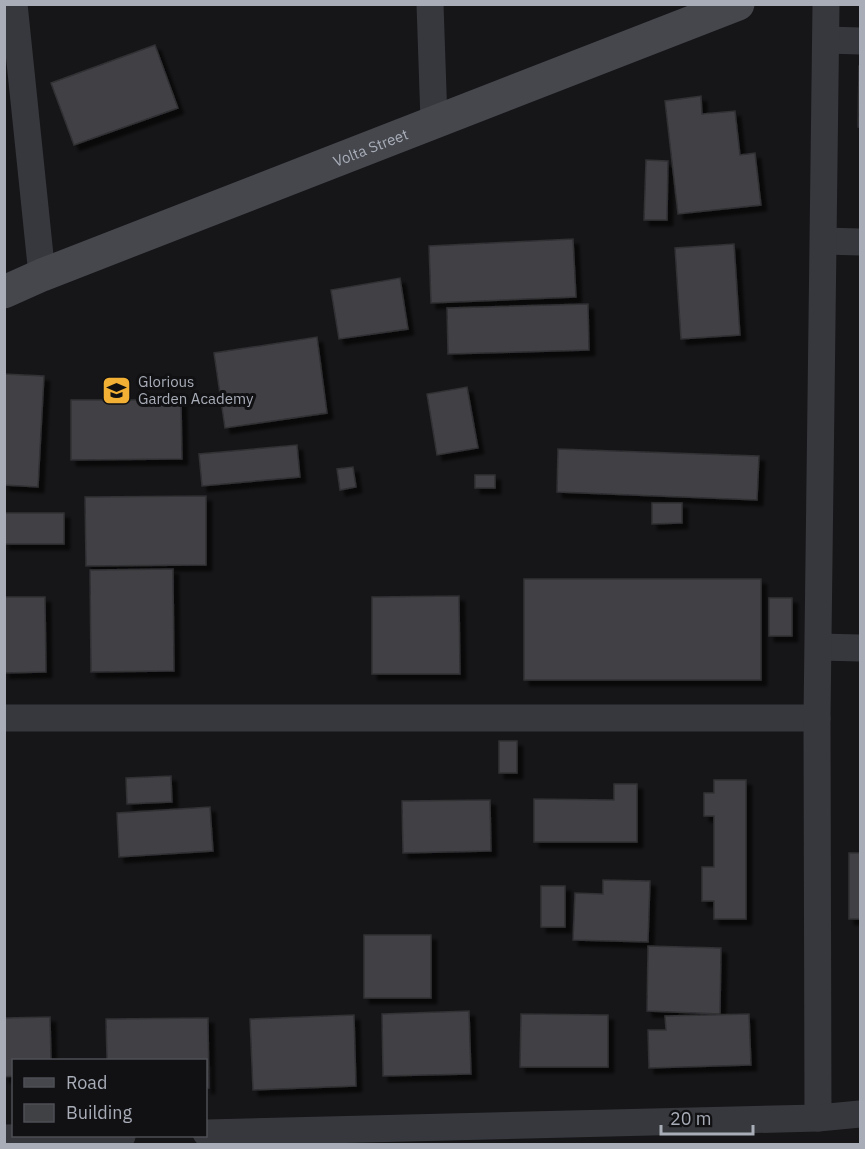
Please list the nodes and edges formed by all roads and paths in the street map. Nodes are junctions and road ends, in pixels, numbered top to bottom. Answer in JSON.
{"nodes":[{"id":1,"x":14,"y":4,"type":"edge"},
{"id":2,"x":430,"y":4,"type":"edge"},
{"id":3,"x":738,"y":4,"type":"edge"},
{"id":4,"x":826,"y":4,"type":"edge"},
{"id":5,"x":826,"y":40,"type":"junction"},
{"id":6,"x":861,"y":41,"type":"edge"},
{"id":7,"x":434,"y":121,"type":"junction"},
{"id":8,"x":824,"y":241,"type":"junction"},
{"id":9,"x":861,"y":242,"type":"edge"},
{"id":10,"x":42,"y":275,"type":"junction"},
{"id":11,"x":4,"y":292,"type":"edge"},
{"id":12,"x":819,"y":647,"type":"junction"},
{"id":13,"x":861,"y":648,"type":"edge"},
{"id":14,"x":4,"y":718,"type":"edge"},
{"id":15,"x":817,"y":718,"type":"junction"},
{"id":16,"x":861,"y":1114,"type":"edge"},
{"id":17,"x":818,"y":1118,"type":"junction"},
{"id":18,"x":207,"y":1133,"type":"edge"},
{"id":19,"x":63,"y":1137,"type":"edge"},
{"id":20,"x":4,"y":1138,"type":"edge"}],
"edges":[{"from":1,"to":10,"type":"street"},
{"from":2,"to":7,"type":"street"},
{"from":3,"to":7,"type":"street","name":"Volta Street"},
{"from":4,"to":5,"type":"street"},
{"from":5,"to":6,"type":"street"},
{"from":5,"to":8,"type":"street"},
{"from":7,"to":10,"type":"street","name":"Volta Street"},
{"from":8,"to":9,"type":"street"},
{"from":8,"to":12,"type":"street"},
{"from":10,"to":11,"type":"street","name":"Volta Street"},
{"from":12,"to":13,"type":"street"},
{"from":12,"to":15,"type":"street"},
{"from":14,"to":15,"type":"street"},
{"from":15,"to":17,"type":"street"},
{"from":16,"to":17,"type":"street"},
{"from":17,"to":18,"type":"street"},
{"from":19,"to":20,"type":"street"}]}
